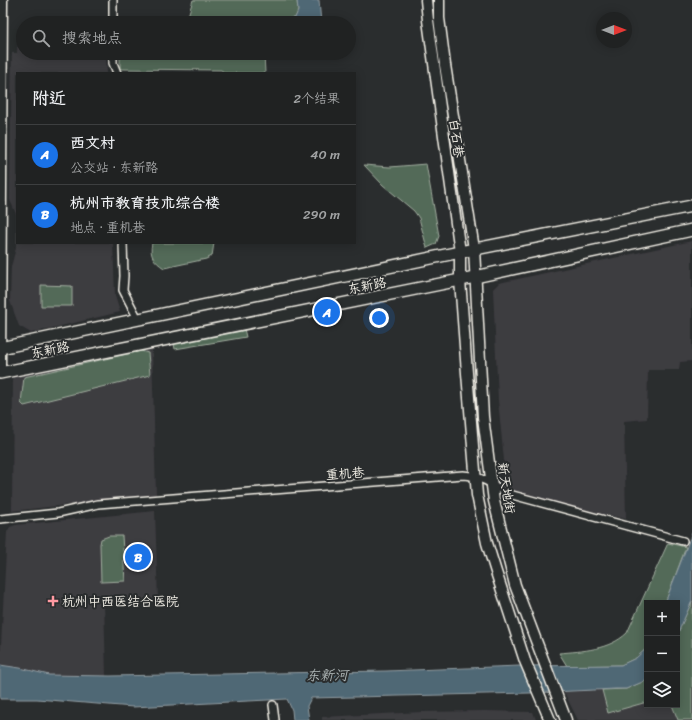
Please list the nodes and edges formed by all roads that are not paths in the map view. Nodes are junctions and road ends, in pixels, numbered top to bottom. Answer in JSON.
{"nodes":[{"id":1,"x":2,"y":0,"type":"edge"},
{"id":2,"x":113,"y":0,"type":"edge"},
{"id":3,"x":426,"y":0,"type":"edge"},
{"id":4,"x":439,"y":0,"type":"edge"},
{"id":5,"x":113,"y":16,"type":"edge"},
{"id":6,"x":113,"y":60,"type":"edge"},
{"id":7,"x":117,"y":72,"type":"edge"},
{"id":8,"x":692,"y":206,"type":"edge"},
{"id":9,"x":692,"y":230,"type":"edge"},
{"id":10,"x":123,"y":244,"type":"edge"},
{"id":11,"x":474,"y":249,"type":"junction"},
{"id":12,"x":460,"y":252,"type":"junction"},
{"id":13,"x":474,"y":277,"type":"junction"},
{"id":14,"x":460,"y":280,"type":"junction"},
{"id":15,"x":138,"y":319,"type":"junction"},
{"id":16,"x":0,"y":348,"type":"edge"},
{"id":17,"x":0,"y":372,"type":"edge"},
{"id":18,"x":475,"y":476,"type":"junction"},
{"id":19,"x":492,"y":483,"type":"junction"},
{"id":20,"x":0,"y":519,"type":"edge"},
{"id":21,"x":683,"y":540,"type":"dead end"},
{"id":22,"x":273,"y":705,"type":"dead end"},
{"id":23,"x":275,"y":720,"type":"edge"},
{"id":24,"x":550,"y":720,"type":"edge"},
{"id":25,"x":566,"y":720,"type":"edge"}],
"edges":[{"from":1,"to":16,"type":"main road"},
{"from":2,"to":5,"type":"street"},
{"from":3,"to":12,"type":"main road","name":"白石巷"},
{"from":4,"to":11,"type":"main road","name":"白石巷"},
{"from":6,"to":7,"type":"street"},
{"from":8,"to":11,"type":"main road","name":"东新路"},
{"from":9,"to":13,"type":"main road","name":"东新路"},
{"from":10,"to":15,"type":"street"},
{"from":11,"to":12,"type":"main road","name":"东新路"},
{"from":11,"to":13,"type":"main road","name":"新天地街"},
{"from":12,"to":14,"type":"main road","name":"白石巷"},
{"from":12,"to":15,"type":"main road","name":"东新路"},
{"from":13,"to":14,"type":"main road","name":"东新路"},
{"from":13,"to":19,"type":"main road","name":"新天地街"},
{"from":14,"to":17,"type":"main road","name":"东新路"},
{"from":14,"to":18,"type":"main road"},
{"from":15,"to":16,"type":"main road","name":"东新路"},
{"from":16,"to":17,"type":"main road"},
{"from":18,"to":19,"type":"street","name":"重机巷"},
{"from":18,"to":20,"type":"street","name":"重机巷"},
{"from":18,"to":24,"type":"main road"},
{"from":19,"to":21,"type":"street","name":"重机巷"},
{"from":19,"to":25,"type":"main road","name":"新天地街"},
{"from":22,"to":23,"type":"street"}]}
